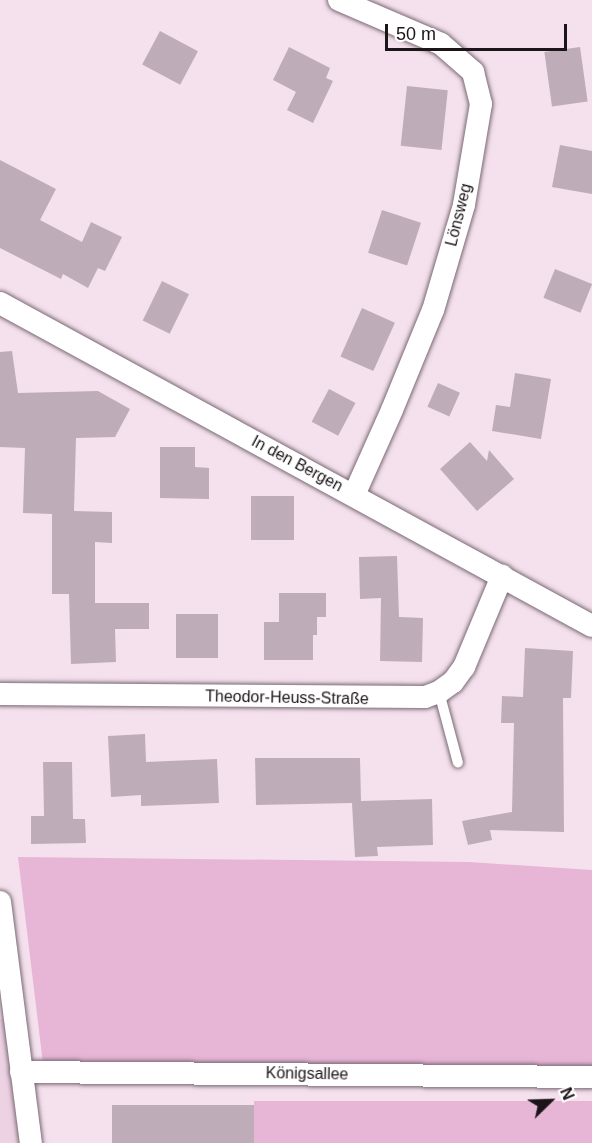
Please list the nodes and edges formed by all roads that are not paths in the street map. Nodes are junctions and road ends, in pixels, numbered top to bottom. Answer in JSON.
{"nodes":[{"id":1,"x":339,"y":0,"type":"edge"},
{"id":2,"x":0,"y":303,"type":"edge"},
{"id":3,"x":354,"y":495,"type":"junction"},
{"id":4,"x":502,"y":576,"type":"junction"},
{"id":5,"x":592,"y":626,"type":"edge"},
{"id":6,"x":439,"y":692,"type":"junction"},
{"id":7,"x":0,"y":694,"type":"edge"},
{"id":8,"x":458,"y":763,"type":"dead end"},
{"id":9,"x":0,"y":902,"type":"edge"},
{"id":10,"x":21,"y":1072,"type":"junction"},
{"id":11,"x":592,"y":1077,"type":"edge"},
{"id":12,"x":30,"y":1143,"type":"edge"}],
"edges":[{"from":1,"to":3,"type":"street","name":"Lönsweg"},
{"from":2,"to":3,"type":"street","name":"In den Bergen"},
{"from":3,"to":4,"type":"street","name":"In den Bergen"},
{"from":4,"to":5,"type":"street","name":"In den Bergen"},
{"from":4,"to":6,"type":"street","name":"Theodor-Heuss-Straße"},
{"from":6,"to":7,"type":"street","name":"Theodor-Heuss-Straße"},
{"from":6,"to":8,"type":"lane"},
{"from":9,"to":10,"type":"street"},
{"from":10,"to":11,"type":"street","name":"Königsallee"},
{"from":10,"to":12,"type":"street"}]}
